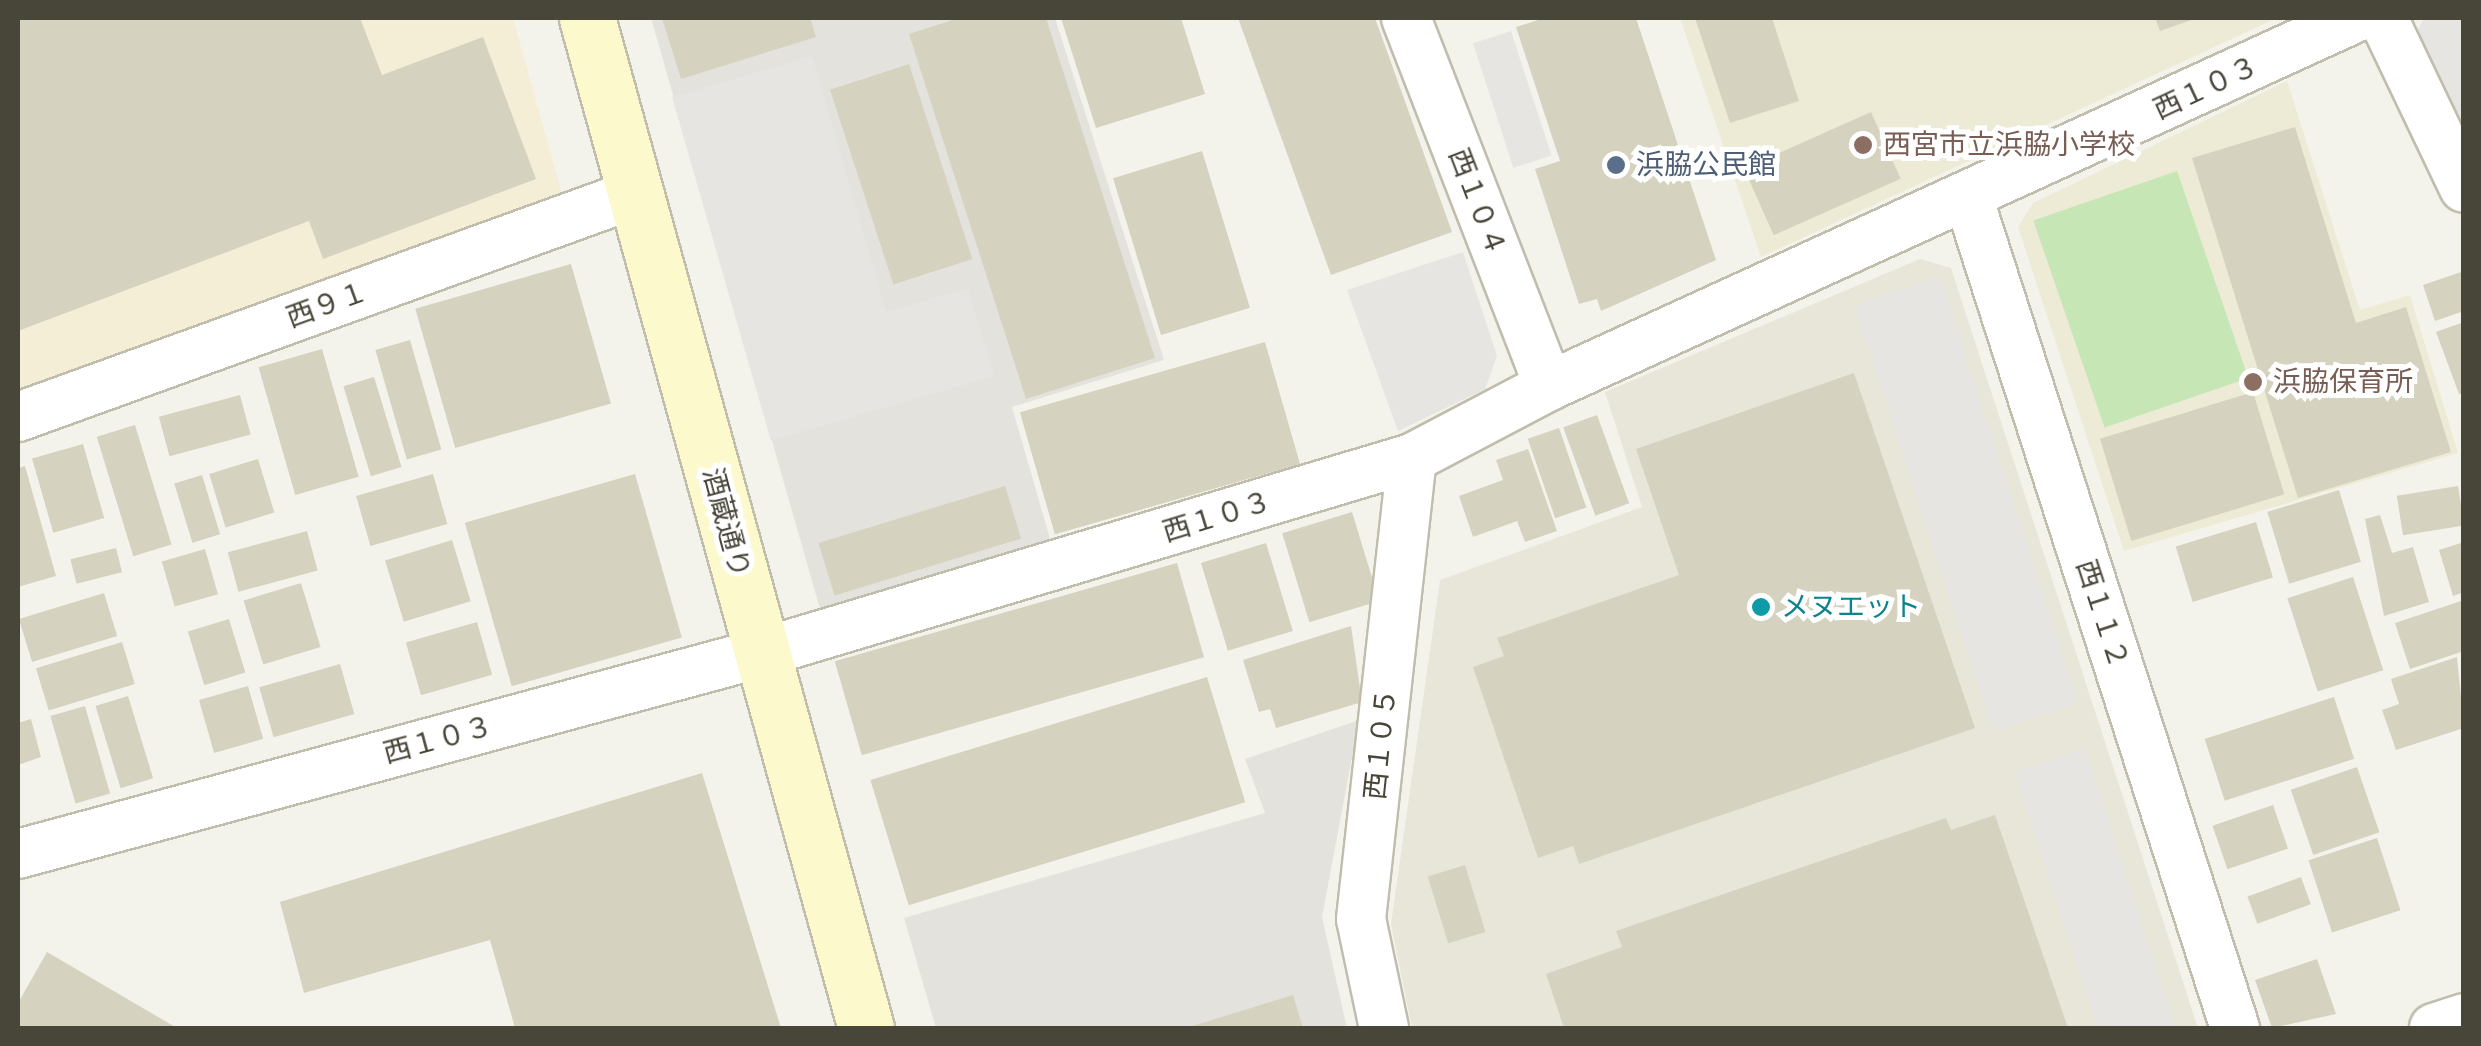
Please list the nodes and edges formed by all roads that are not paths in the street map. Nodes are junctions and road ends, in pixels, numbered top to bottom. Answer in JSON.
{"nodes":[{"id":1,"x":587,"y":18,"type":"edge"},
{"id":2,"x":1406,"y":18,"type":"edge"},
{"id":3,"x":2356,"y":18,"type":"edge"},
{"id":4,"x":2382,"y":18,"type":"edge"},
{"id":5,"x":2464,"y":188,"type":"edge"},
{"id":6,"x":637,"y":193,"type":"junction"},
{"id":7,"x":1968,"y":200,"type":"junction"},
{"id":8,"x":1549,"y":386,"type":"junction"},
{"id":9,"x":18,"y":417,"type":"edge"},
{"id":10,"x":1412,"y":458,"type":"junction"},
{"id":11,"x":761,"y":653,"type":"junction"},
{"id":12,"x":18,"y":854,"type":"edge"},
{"id":13,"x":2464,"y":1018,"type":"edge"},
{"id":14,"x":866,"y":1028,"type":"edge"},
{"id":15,"x":1384,"y":1028,"type":"edge"},
{"id":16,"x":2236,"y":1028,"type":"edge"},
{"id":17,"x":2434,"y":1028,"type":"edge"}],
"edges":[{"from":1,"to":6,"type":"street","name":"酒蔵通り"},
{"from":2,"to":8,"type":"street","name":"西１０４"},
{"from":3,"to":7,"type":"street","name":"西１０３"},
{"from":4,"to":5,"type":"street"},
{"from":6,"to":9,"type":"street","name":"西９１"},
{"from":6,"to":11,"type":"street","name":"酒蔵通り"},
{"from":7,"to":8,"type":"street","name":"西１０３"},
{"from":7,"to":16,"type":"street","name":"西１１２"},
{"from":8,"to":10,"type":"street","name":"西１０３"},
{"from":10,"to":11,"type":"street","name":"西１０３"},
{"from":10,"to":15,"type":"street","name":"西１０５"},
{"from":11,"to":12,"type":"street","name":"西１０３"},
{"from":11,"to":14,"type":"street","name":"酒蔵通り"},
{"from":13,"to":17,"type":"street"}]}
